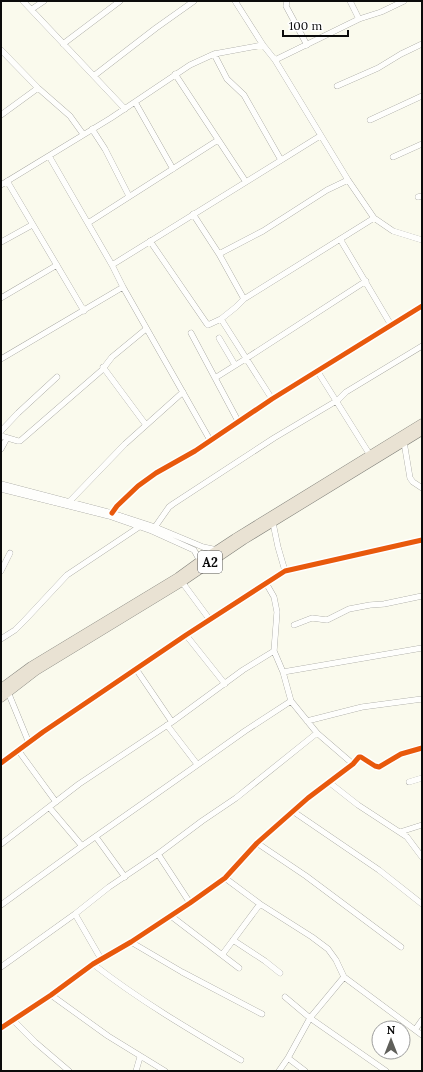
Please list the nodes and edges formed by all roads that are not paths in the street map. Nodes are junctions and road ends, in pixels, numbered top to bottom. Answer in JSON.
{"nodes":[{"id":1,"x":23,"y":1,"type":"edge"},
{"id":2,"x":44,"y":1,"type":"edge"},
{"id":3,"x":120,"y":1,"type":"edge"},
{"id":4,"x":194,"y":1,"type":"edge"},
{"id":5,"x":235,"y":1,"type":"edge"},
{"id":6,"x":287,"y":1,"type":"edge"},
{"id":7,"x":350,"y":1,"type":"edge"},
{"id":8,"x":404,"y":1,"type":"edge"},
{"id":9,"x":32,"y":10,"type":"junction"},
{"id":10,"x":359,"y":19,"type":"junction"},
{"id":11,"x":63,"y":44,"type":"junction"},
{"id":12,"x":263,"y":44,"type":"junction"},
{"id":13,"x":422,"y":44,"type":"edge"},
{"id":14,"x":307,"y":45,"type":"junction"},
{"id":15,"x":2,"y":53,"type":"edge"},
{"id":16,"x":214,"y":54,"type":"junction"},
{"id":17,"x":275,"y":60,"type":"junction"},
{"id":18,"x":175,"y":74,"type":"junction"},
{"id":19,"x":95,"y":75,"type":"junction"},
{"id":20,"x":337,"y":86,"type":"dead end"},
{"id":21,"x":38,"y":88,"type":"junction"},
{"id":22,"x":422,"y":96,"type":"edge"},
{"id":23,"x":134,"y":102,"type":"junction"},
{"id":24,"x":125,"y":109,"type":"junction"},
{"id":25,"x":1,"y":115,"type":"edge"},
{"id":26,"x":370,"y":120,"type":"dead end"},
{"id":27,"x":92,"y":129,"type":"junction"},
{"id":28,"x":83,"y":134,"type":"junction"},
{"id":29,"x":320,"y":136,"type":"junction"},
{"id":30,"x":218,"y":140,"type":"junction"},
{"id":31,"x":422,"y":144,"type":"edge"},
{"id":32,"x":49,"y":156,"type":"junction"},
{"id":33,"x":393,"y":157,"type":"dead end"},
{"id":34,"x":282,"y":160,"type":"junction"},
{"id":35,"x":173,"y":169,"type":"junction"},
{"id":36,"x":348,"y":180,"type":"junction"},
{"id":37,"x":7,"y":181,"type":"junction"},
{"id":38,"x":246,"y":182,"type":"junction"},
{"id":39,"x":1,"y":185,"type":"edge"},
{"id":40,"x":130,"y":196,"type":"junction"},
{"id":41,"x":193,"y":214,"type":"junction"},
{"id":42,"x":374,"y":218,"type":"junction"},
{"id":43,"x":88,"y":224,"type":"junction"},
{"id":44,"x":32,"y":225,"type":"junction"},
{"id":45,"x":340,"y":239,"type":"junction"},
{"id":46,"x":422,"y":240,"type":"edge"},
{"id":47,"x":150,"y":241,"type":"junction"},
{"id":48,"x":1,"y":242,"type":"edge"},
{"id":49,"x":219,"y":254,"type":"junction"},
{"id":50,"x":57,"y":265,"type":"junction"},
{"id":51,"x":112,"y":265,"type":"junction"},
{"id":52,"x":366,"y":281,"type":"junction"},
{"id":53,"x":123,"y":287,"type":"junction"},
{"id":54,"x":1,"y":298,"type":"edge"},
{"id":55,"x":244,"y":299,"type":"junction"},
{"id":56,"x":422,"y":306,"type":"edge"},
{"id":57,"x":84,"y":310,"type":"junction"},
{"id":58,"x":221,"y":319,"type":"junction"},
{"id":59,"x":391,"y":325,"type":"junction"},
{"id":60,"x":146,"y":329,"type":"junction"},
{"id":61,"x":190,"y":333,"type":"dead end"},
{"id":62,"x":219,"y":338,"type":"dead end"},
{"id":63,"x":422,"y":346,"type":"edge"},
{"id":64,"x":247,"y":358,"type":"junction"},
{"id":65,"x":1,"y":359,"type":"edge"},
{"id":66,"x":235,"y":365,"type":"junction"},
{"id":67,"x":104,"y":367,"type":"junction"},
{"id":68,"x":318,"y":372,"type":"junction"},
{"id":69,"x":57,"y":377,"type":"dead end"},
{"id":70,"x":215,"y":378,"type":"junction"},
{"id":71,"x":183,"y":392,"type":"junction"},
{"id":72,"x":272,"y":399,"type":"junction"},
{"id":73,"x":337,"y":401,"type":"junction"},
{"id":74,"x":238,"y":421,"type":"junction"},
{"id":75,"x":422,"y":423,"type":"edge"},
{"id":76,"x":146,"y":425,"type":"junction"},
{"id":77,"x":1,"y":430,"type":"edge"},
{"id":78,"x":422,"y":431,"type":"edge"},
{"id":79,"x":4,"y":437,"type":"edge"},
{"id":80,"x":210,"y":440,"type":"junction"},
{"id":81,"x":404,"y":442,"type":"junction"},
{"id":82,"x":1,"y":449,"type":"edge"},
{"id":83,"x":370,"y":455,"type":"junction"},
{"id":84,"x":1,"y":484,"type":"edge"},
{"id":85,"x":422,"y":488,"type":"edge"},
{"id":86,"x":1,"y":489,"type":"edge"},
{"id":87,"x":70,"y":501,"type":"junction"},
{"id":88,"x":112,"y":512,"type":"junction"},
{"id":89,"x":273,"y":523,"type":"junction"},
{"id":90,"x":139,"y":527,"type":"junction"},
{"id":91,"x":155,"y":527,"type":"junction"},
{"id":92,"x":422,"y":540,"type":"edge"},
{"id":93,"x":217,"y":550,"type":"junction"},
{"id":94,"x":10,"y":553,"type":"dead end"},
{"id":95,"x":200,"y":561,"type":"junction"},
{"id":96,"x":1,"y":571,"type":"edge"},
{"id":97,"x":285,"y":571,"type":"junction"},
{"id":98,"x":182,"y":582,"type":"junction"},
{"id":99,"x":266,"y":583,"type":"junction"},
{"id":100,"x":422,"y":596,"type":"edge"},
{"id":101,"x":142,"y":603,"type":"junction"},
{"id":102,"x":210,"y":620,"type":"junction"},
{"id":103,"x":294,"y":625,"type":"dead end"},
{"id":104,"x":186,"y":635,"type":"junction"},
{"id":105,"x":1,"y":639,"type":"edge"},
{"id":106,"x":422,"y":648,"type":"edge"},
{"id":107,"x":274,"y":652,"type":"junction"},
{"id":108,"x":136,"y":670,"type":"junction"},
{"id":109,"x":283,"y":672,"type":"junction"},
{"id":110,"x":225,"y":684,"type":"junction"},
{"id":111,"x":3,"y":694,"type":"edge"},
{"id":112,"x":422,"y":699,"type":"edge"},
{"id":113,"x":291,"y":701,"type":"junction"},
{"id":114,"x":307,"y":721,"type":"junction"},
{"id":115,"x":170,"y":723,"type":"junction"},
{"id":116,"x":317,"y":733,"type":"junction"},
{"id":117,"x":29,"y":743,"type":"junction"},
{"id":118,"x":422,"y":748,"type":"edge"},
{"id":119,"x":18,"y":750,"type":"junction"},
{"id":120,"x":1,"y":762,"type":"edge"},
{"id":121,"x":197,"y":764,"type":"junction"},
{"id":122,"x":353,"y":764,"type":"junction"},
{"id":123,"x":422,"y":778,"type":"edge"},
{"id":124,"x":330,"y":782,"type":"junction"},
{"id":125,"x":409,"y":782,"type":"dead end"},
{"id":126,"x":56,"y":802,"type":"junction"},
{"id":127,"x":49,"y":807,"type":"junction"},
{"id":128,"x":294,"y":812,"type":"junction"},
{"id":129,"x":422,"y":825,"type":"edge"},
{"id":130,"x":400,"y":832,"type":"junction"},
{"id":131,"x":96,"y":837,"type":"junction"},
{"id":132,"x":257,"y":843,"type":"junction"},
{"id":133,"x":1,"y":844,"type":"edge"},
{"id":134,"x":82,"y":846,"type":"junction"},
{"id":135,"x":158,"y":854,"type":"junction"},
{"id":136,"x":422,"y":857,"type":"edge"},
{"id":137,"x":125,"y":877,"type":"junction"},
{"id":138,"x":225,"y":878,"type":"junction"},
{"id":139,"x":190,"y":903,"type":"junction"},
{"id":140,"x":260,"y":904,"type":"junction"},
{"id":141,"x":422,"y":904,"type":"edge"},
{"id":142,"x":1,"y":905,"type":"edge"},
{"id":143,"x":75,"y":914,"type":"junction"},
{"id":144,"x":171,"y":916,"type":"junction"},
{"id":145,"x":233,"y":940,"type":"junction"},
{"id":146,"x":131,"y":942,"type":"junction"},
{"id":147,"x":401,"y":947,"type":"dead end"},
{"id":148,"x":222,"y":955,"type":"junction"},
{"id":149,"x":101,"y":959,"type":"junction"},
{"id":150,"x":93,"y":964,"type":"junction"},
{"id":151,"x":1,"y":967,"type":"edge"},
{"id":152,"x":238,"y":968,"type":"dead end"},
{"id":153,"x":280,"y":973,"type":"dead end"},
{"id":154,"x":344,"y":977,"type":"junction"},
{"id":155,"x":51,"y":995,"type":"junction"},
{"id":156,"x":285,"y":997,"type":"dead end"},
{"id":157,"x":262,"y":1014,"type":"dead end"},
{"id":158,"x":310,"y":1018,"type":"junction"},
{"id":159,"x":13,"y":1020,"type":"junction"},
{"id":160,"x":422,"y":1020,"type":"edge"},
{"id":161,"x":1,"y":1028,"type":"edge"},
{"id":162,"x":415,"y":1030,"type":"junction"},
{"id":163,"x":422,"y":1035,"type":"edge"},
{"id":164,"x":140,"y":1056,"type":"junction"},
{"id":165,"x":288,"y":1058,"type":"junction"},
{"id":166,"x":241,"y":1060,"type":"dead end"},
{"id":167,"x":69,"y":1071,"type":"edge"},
{"id":168,"x":136,"y":1071,"type":"edge"},
{"id":169,"x":165,"y":1071,"type":"edge"},
{"id":170,"x":279,"y":1071,"type":"edge"},
{"id":171,"x":304,"y":1071,"type":"edge"},
{"id":172,"x":386,"y":1071,"type":"edge"}],
"edges":[{"from":1,"to":9,"type":"street"},
{"from":2,"to":9,"type":"street"},
{"from":3,"to":11,"type":"street"},
{"from":4,"to":19,"type":"street"},
{"from":5,"to":12,"type":"street"},
{"from":6,"to":14,"type":"street"},
{"from":7,"to":10,"type":"street"},
{"from":8,"to":10,"type":"street"},
{"from":9,"to":11,"type":"street"},
{"from":10,"to":14,"type":"street"},
{"from":11,"to":19,"type":"street"},
{"from":12,"to":16,"type":"street"},
{"from":12,"to":17,"type":"street"},
{"from":13,"to":20,"type":"street"},
{"from":14,"to":17,"type":"street"},
{"from":15,"to":21,"type":"street"},
{"from":16,"to":18,"type":"street"},
{"from":16,"to":34,"type":"street"},
{"from":17,"to":29,"type":"street"},
{"from":18,"to":23,"type":"street"},
{"from":18,"to":30,"type":"street"},
{"from":19,"to":24,"type":"street"},
{"from":21,"to":25,"type":"street"},
{"from":21,"to":28,"type":"street"},
{"from":22,"to":26,"type":"street"},
{"from":23,"to":24,"type":"street"},
{"from":23,"to":35,"type":"street"},
{"from":24,"to":27,"type":"street"},
{"from":27,"to":28,"type":"street"},
{"from":27,"to":40,"type":"street"},
{"from":28,"to":32,"type":"street"},
{"from":29,"to":34,"type":"street"},
{"from":29,"to":36,"type":"street"},
{"from":30,"to":35,"type":"street"},
{"from":30,"to":38,"type":"street"},
{"from":31,"to":33,"type":"street"},
{"from":32,"to":37,"type":"street"},
{"from":32,"to":43,"type":"street"},
{"from":34,"to":38,"type":"street"},
{"from":35,"to":40,"type":"street"},
{"from":36,"to":42,"type":"street"},
{"from":36,"to":49,"type":"street"},
{"from":37,"to":39,"type":"street"},
{"from":37,"to":44,"type":"street"},
{"from":38,"to":41,"type":"street"},
{"from":40,"to":43,"type":"street"},
{"from":41,"to":47,"type":"street"},
{"from":41,"to":49,"type":"street"},
{"from":42,"to":45,"type":"street"},
{"from":42,"to":46,"type":"street"},
{"from":43,"to":51,"type":"street"},
{"from":44,"to":48,"type":"street"},
{"from":44,"to":50,"type":"street"},
{"from":45,"to":52,"type":"street"},
{"from":45,"to":55,"type":"street"},
{"from":47,"to":51,"type":"street"},
{"from":47,"to":58,"type":"street"},
{"from":49,"to":55,"type":"street"},
{"from":50,"to":54,"type":"street"},
{"from":50,"to":57,"type":"street"},
{"from":51,"to":53,"type":"street"},
{"from":52,"to":59,"type":"street"},
{"from":52,"to":64,"type":"street"},
{"from":53,"to":57,"type":"street"},
{"from":53,"to":60,"type":"street"},
{"from":55,"to":58,"type":"street"},
{"from":56,"to":59,"type":"street"},
{"from":57,"to":65,"type":"street"},
{"from":58,"to":64,"type":"street"},
{"from":59,"to":68,"type":"street"},
{"from":60,"to":67,"type":"street"},
{"from":60,"to":71,"type":"street"},
{"from":61,"to":70,"type":"street"},
{"from":62,"to":66,"type":"street"},
{"from":63,"to":73,"type":"street"},
{"from":64,"to":66,"type":"street"},
{"from":64,"to":72,"type":"street"},
{"from":66,"to":70,"type":"street"},
{"from":67,"to":76,"type":"street"},
{"from":67,"to":79,"type":"street"},
{"from":68,"to":72,"type":"street"},
{"from":68,"to":73,"type":"street"},
{"from":69,"to":77,"type":"street"},
{"from":70,"to":74,"type":"street"},
{"from":71,"to":76,"type":"street"},
{"from":71,"to":80,"type":"street"},
{"from":72,"to":74,"type":"street"},
{"from":73,"to":83,"type":"street"},
{"from":73,"to":91,"type":"street"},
{"from":74,"to":80,"type":"street"},
{"from":75,"to":83,"type":"highway","number":"A2"},
{"from":76,"to":87,"type":"street"},
{"from":78,"to":81,"type":"highway","number":"A2"},
{"from":79,"to":82,"type":"street"},
{"from":80,"to":88,"type":"street"},
{"from":81,"to":85,"type":"street"},
{"from":81,"to":89,"type":"highway","number":"A2"},
{"from":83,"to":93,"type":"highway","number":"A2"},
{"from":84,"to":87,"type":"street"},
{"from":86,"to":90,"type":"street"},
{"from":87,"to":88,"type":"street"},
{"from":88,"to":91,"type":"street"},
{"from":89,"to":97,"type":"street"},
{"from":89,"to":98,"type":"highway","number":"A2"},
{"from":90,"to":95,"type":"street"},
{"from":90,"to":105,"type":"street"},
{"from":91,"to":93,"type":"street"},
{"from":92,"to":97,"type":"street"},
{"from":93,"to":95,"type":"highway","number":"A2"},
{"from":94,"to":96,"type":"street"},
{"from":95,"to":101,"type":"highway","number":"A2"},
{"from":97,"to":99,"type":"street"},
{"from":98,"to":101,"type":"highway","number":"A2"},
{"from":98,"to":102,"type":"street"},
{"from":99,"to":102,"type":"street"},
{"from":99,"to":107,"type":"street"},
{"from":100,"to":103,"type":"street"},
{"from":101,"to":111,"type":"highway","number":"A2"},
{"from":102,"to":104,"type":"street"},
{"from":104,"to":108,"type":"street"},
{"from":104,"to":110,"type":"street"},
{"from":106,"to":109,"type":"street"},
{"from":107,"to":109,"type":"street"},
{"from":107,"to":110,"type":"street"},
{"from":108,"to":115,"type":"street"},
{"from":108,"to":117,"type":"street"},
{"from":109,"to":113,"type":"street"},
{"from":110,"to":115,"type":"street"},
{"from":111,"to":117,"type":"street"},
{"from":112,"to":114,"type":"street"},
{"from":113,"to":114,"type":"street"},
{"from":113,"to":121,"type":"street"},
{"from":114,"to":116,"type":"street"},
{"from":115,"to":121,"type":"street"},
{"from":115,"to":126,"type":"street"},
{"from":116,"to":122,"type":"street"},
{"from":116,"to":135,"type":"street"},
{"from":117,"to":119,"type":"street"},
{"from":118,"to":122,"type":"street"},
{"from":119,"to":120,"type":"street"},
{"from":119,"to":126,"type":"street"},
{"from":121,"to":131,"type":"street"},
{"from":122,"to":124,"type":"street"},
{"from":123,"to":125,"type":"street"},
{"from":124,"to":128,"type":"street"},
{"from":124,"to":130,"type":"street"},
{"from":126,"to":127,"type":"street"},
{"from":127,"to":133,"type":"street"},
{"from":127,"to":134,"type":"street"},
{"from":128,"to":132,"type":"street"},
{"from":128,"to":141,"type":"street"},
{"from":129,"to":130,"type":"street"},
{"from":130,"to":136,"type":"street"},
{"from":131,"to":134,"type":"street"},
{"from":131,"to":137,"type":"street"},
{"from":132,"to":138,"type":"street"},
{"from":132,"to":147,"type":"street"},
{"from":134,"to":142,"type":"street"},
{"from":135,"to":137,"type":"street"},
{"from":135,"to":139,"type":"street"},
{"from":137,"to":143,"type":"street"},
{"from":138,"to":139,"type":"street"},
{"from":138,"to":140,"type":"street"},
{"from":139,"to":144,"type":"street"},
{"from":140,"to":145,"type":"street"},
{"from":140,"to":154,"type":"street"},
{"from":143,"to":149,"type":"street"},
{"from":143,"to":151,"type":"street"},
{"from":144,"to":146,"type":"street"},
{"from":144,"to":148,"type":"street"},
{"from":145,"to":148,"type":"street"},
{"from":145,"to":153,"type":"street"},
{"from":146,"to":149,"type":"street"},
{"from":146,"to":157,"type":"street"},
{"from":148,"to":152,"type":"street"},
{"from":149,"to":150,"type":"street"},
{"from":150,"to":155,"type":"street"},
{"from":150,"to":166,"type":"street"},
{"from":154,"to":158,"type":"street"},
{"from":154,"to":162,"type":"street"},
{"from":155,"to":159,"type":"street"},
{"from":155,"to":164,"type":"street"},
{"from":156,"to":158,"type":"street"},
{"from":158,"to":165,"type":"street"},
{"from":158,"to":172,"type":"street"},
{"from":159,"to":161,"type":"street"},
{"from":159,"to":167,"type":"street"},
{"from":160,"to":162,"type":"street"},
{"from":162,"to":163,"type":"street"},
{"from":164,"to":168,"type":"street"},
{"from":164,"to":169,"type":"street"},
{"from":165,"to":170,"type":"street"},
{"from":165,"to":171,"type":"street"}]}
